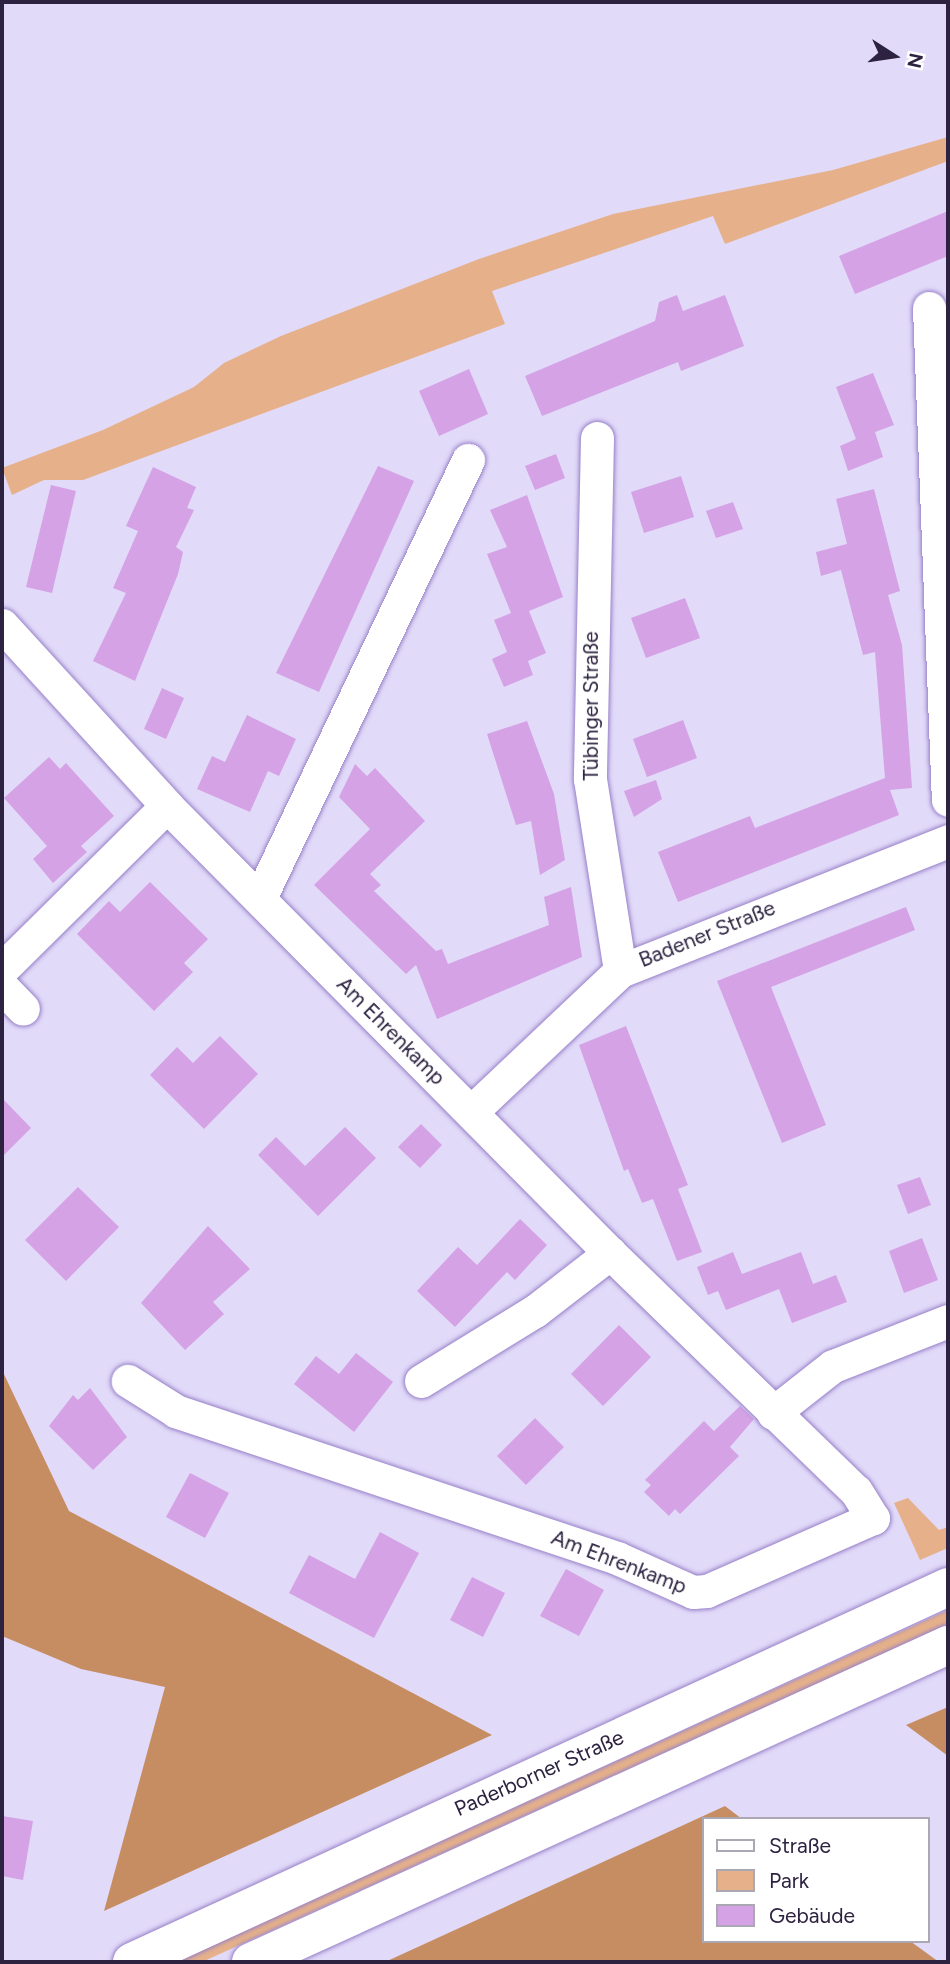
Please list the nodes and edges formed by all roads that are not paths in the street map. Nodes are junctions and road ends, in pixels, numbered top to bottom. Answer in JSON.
{"nodes":[{"id":1,"x":929,"y":308,"type":"dead end"},
{"id":2,"x":597,"y":439,"type":"dead end"},
{"id":3,"x":467,"y":460,"type":"dead end"},
{"id":4,"x":2,"y":625,"type":"edge"},
{"id":5,"x":948,"y":800,"type":"edge"},
{"id":6,"x":167,"y":806,"type":"junction"},
{"id":7,"x":948,"y":841,"type":"edge"},
{"id":8,"x":260,"y":898,"type":"junction"},
{"id":9,"x":2,"y":969,"type":"edge"},
{"id":10,"x":620,"y":971,"type":"junction"},
{"id":11,"x":471,"y":1112,"type":"junction"},
{"id":12,"x":610,"y":1253,"type":"junction"},
{"id":13,"x":948,"y":1321,"type":"edge"},
{"id":14,"x":128,"y":1381,"type":"dead end"},
{"id":15,"x":421,"y":1381,"type":"dead end"},
{"id":16,"x":773,"y":1413,"type":"junction"},
{"id":17,"x":948,"y":1587,"type":"edge"},
{"id":18,"x":948,"y":1645,"type":"edge"},
{"id":19,"x":132,"y":1962,"type":"edge"},
{"id":20,"x":251,"y":1962,"type":"edge"}],
"edges":[{"from":1,"to":5,"type":"street"},
{"from":2,"to":10,"type":"street","name":"Tübinger Straße"},
{"from":3,"to":8,"type":"street"},
{"from":4,"to":6,"type":"street","name":"Am Ehrenkamp"},
{"from":6,"to":8,"type":"street","name":"Am Ehrenkamp"},
{"from":6,"to":9,"type":"street"},
{"from":7,"to":10,"type":"street","name":"Badener Straße"},
{"from":8,"to":11,"type":"street","name":"Am Ehrenkamp"},
{"from":10,"to":11,"type":"street","name":"Badener Straße"},
{"from":11,"to":12,"type":"street","name":"Am Ehrenkamp"},
{"from":12,"to":15,"type":"street"},
{"from":12,"to":16,"type":"street","name":"Am Ehrenkamp"},
{"from":13,"to":16,"type":"street"},
{"from":14,"to":16,"type":"street","name":"Am Ehrenkamp"},
{"from":17,"to":19,"type":"main road","name":"Paderborner Straße"},
{"from":18,"to":20,"type":"main road"}]}
